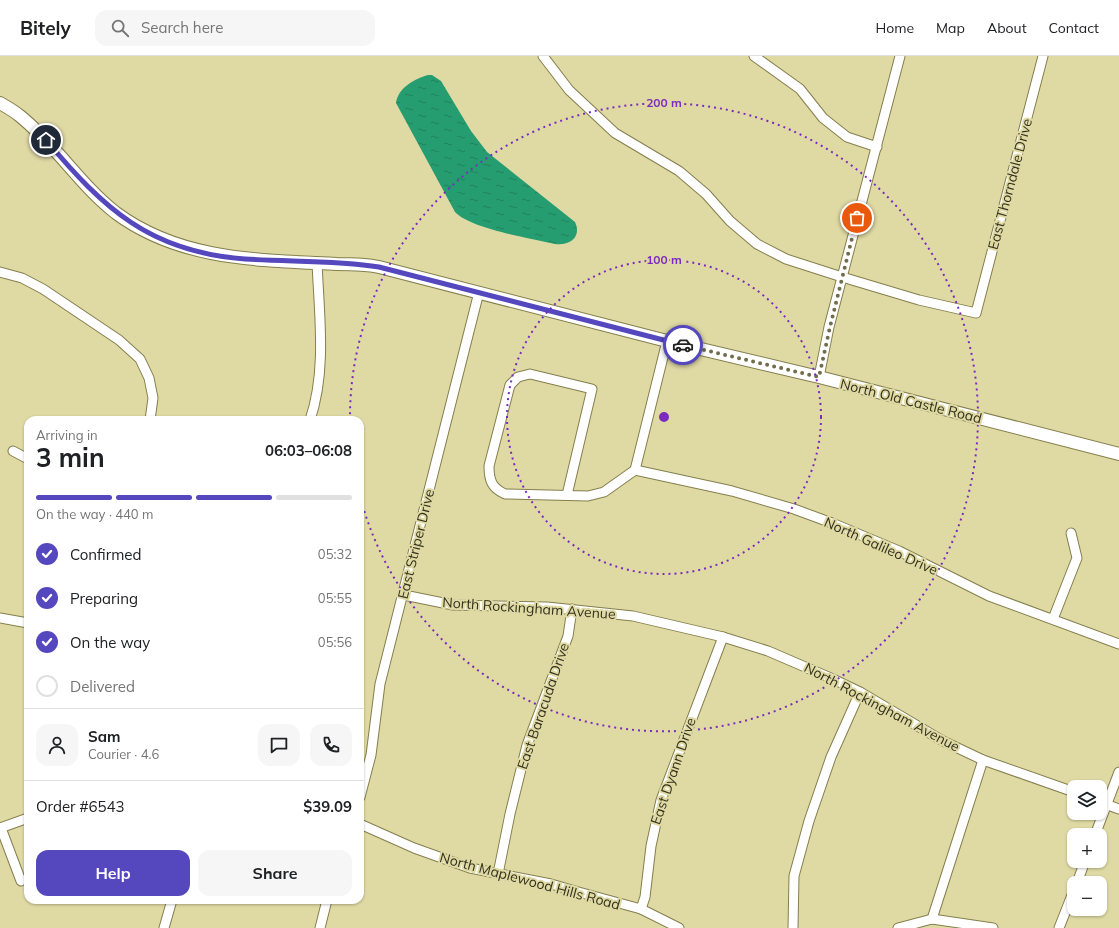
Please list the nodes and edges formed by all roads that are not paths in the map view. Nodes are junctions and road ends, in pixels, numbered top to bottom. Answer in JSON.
{"nodes":[{"id":1,"x":543,"y":56,"type":"edge"},
{"id":2,"x":754,"y":56,"type":"edge"},
{"id":3,"x":900,"y":56,"type":"edge"},
{"id":4,"x":1043,"y":56,"type":"edge"},
{"id":5,"x":0,"y":103,"type":"edge"},
{"id":6,"x":877,"y":147,"type":"junction"},
{"id":7,"x":317,"y":262,"type":"junction"},
{"id":8,"x":0,"y":272,"type":"edge"},
{"id":9,"x":842,"y":277,"type":"junction"},
{"id":10,"x":479,"y":292,"type":"junction"},
{"id":11,"x":667,"y":341,"type":"junction"},
{"id":12,"x":819,"y":377,"type":"junction"},
{"id":13,"x":150,"y":416,"type":"edge"},
{"id":14,"x":311,"y":416,"type":"edge"},
{"id":15,"x":13,"y":451,"type":"dead end"},
{"id":16,"x":1119,"y":454,"type":"edge"},
{"id":17,"x":24,"y":456,"type":"edge"},
{"id":18,"x":635,"y":470,"type":"junction"},
{"id":19,"x":567,"y":495,"type":"junction"},
{"id":20,"x":1071,"y":533,"type":"dead end"},
{"id":21,"x":404,"y":595,"type":"junction"},
{"id":22,"x":572,"y":609,"type":"junction"},
{"id":23,"x":0,"y":618,"type":"edge"},
{"id":24,"x":1053,"y":619,"type":"junction"},
{"id":25,"x":24,"y":622,"type":"edge"},
{"id":26,"x":723,"y":637,"type":"junction"},
{"id":27,"x":1119,"y":644,"type":"edge"},
{"id":28,"x":860,"y":692,"type":"junction"},
{"id":29,"x":983,"y":760,"type":"junction"},
{"id":30,"x":1119,"y":772,"type":"edge"},
{"id":31,"x":364,"y":782,"type":"edge"},
{"id":32,"x":1067,"y":790,"type":"edge"},
{"id":33,"x":1107,"y":797,"type":"edge"},
{"id":34,"x":1107,"y":804,"type":"edge"},
{"id":35,"x":1119,"y":809,"type":"edge"},
{"id":36,"x":24,"y":819,"type":"edge"},
{"id":37,"x":364,"y":826,"type":"edge"},
{"id":38,"x":1,"y":828,"type":"edge"},
{"id":39,"x":498,"y":874,"type":"junction"},
{"id":40,"x":21,"y":881,"type":"dead end"},
{"id":41,"x":171,"y":904,"type":"edge"},
{"id":42,"x":326,"y":904,"type":"edge"},
{"id":43,"x":1067,"y":908,"type":"edge"},
{"id":44,"x":641,"y":910,"type":"junction"},
{"id":45,"x":932,"y":919,"type":"junction"},
{"id":46,"x":164,"y":928,"type":"edge"},
{"id":47,"x":320,"y":928,"type":"edge"},
{"id":48,"x":679,"y":928,"type":"edge"},
{"id":49,"x":793,"y":928,"type":"edge"},
{"id":50,"x":898,"y":928,"type":"edge"},
{"id":51,"x":993,"y":928,"type":"edge"},
{"id":52,"x":1059,"y":928,"type":"edge"}],
"edges":[{"from":1,"to":9,"type":"street"},
{"from":2,"to":6,"type":"street"},
{"from":3,"to":6,"type":"street"},
{"from":4,"to":9,"type":"street","name":"East Thorndale Drive"},
{"from":5,"to":7,"type":"street","name":"North Old Castle Road"},
{"from":6,"to":9,"type":"street"},
{"from":7,"to":10,"type":"street","name":"North Old Castle Road"},
{"from":7,"to":14,"type":"street"},
{"from":8,"to":13,"type":"street"},
{"from":9,"to":12,"type":"street"},
{"from":10,"to":11,"type":"street","name":"North Old Castle Road"},
{"from":10,"to":21,"type":"street","name":"East Striper Drive"},
{"from":11,"to":12,"type":"street","name":"North Old Castle Road"},
{"from":11,"to":18,"type":"street"},
{"from":12,"to":16,"type":"street","name":"North Old Castle Road"},
{"from":15,"to":17,"type":"street"},
{"from":18,"to":19,"type":"street"},
{"from":18,"to":24,"type":"street","name":"North Galileo Drive"},
{"from":19,"to":19,"type":"street"},
{"from":20,"to":24,"type":"street"},
{"from":21,"to":22,"type":"street","name":"North Rockingham Avenue"},
{"from":21,"to":31,"type":"street","name":"East Striper Drive"},
{"from":22,"to":26,"type":"street","name":"North Rockingham Avenue"},
{"from":22,"to":39,"type":"street","name":"East Baracuda Drive"},
{"from":23,"to":25,"type":"street"},
{"from":24,"to":27,"type":"street","name":"North Galileo Drive"},
{"from":26,"to":28,"type":"street","name":"North Rockingham Avenue"},
{"from":26,"to":44,"type":"street","name":"East Dyann Drive"},
{"from":28,"to":29,"type":"street","name":"North Rockingham Avenue"},
{"from":28,"to":49,"type":"street"},
{"from":29,"to":32,"type":"street","name":"North Rockingham Avenue"},
{"from":29,"to":45,"type":"street"},
{"from":30,"to":33,"type":"street"},
{"from":34,"to":35,"type":"street"},
{"from":36,"to":38,"type":"street"},
{"from":37,"to":39,"type":"street","name":"North Maplewood Hills Road"},
{"from":38,"to":40,"type":"street"},
{"from":39,"to":44,"type":"street","name":"North Maplewood Hills Road"},
{"from":41,"to":46,"type":"street"},
{"from":42,"to":47,"type":"street"},
{"from":43,"to":52,"type":"street"},
{"from":44,"to":48,"type":"street","name":"North Maplewood Hills Road"},
{"from":45,"to":50,"type":"street"},
{"from":45,"to":51,"type":"street"}]}
